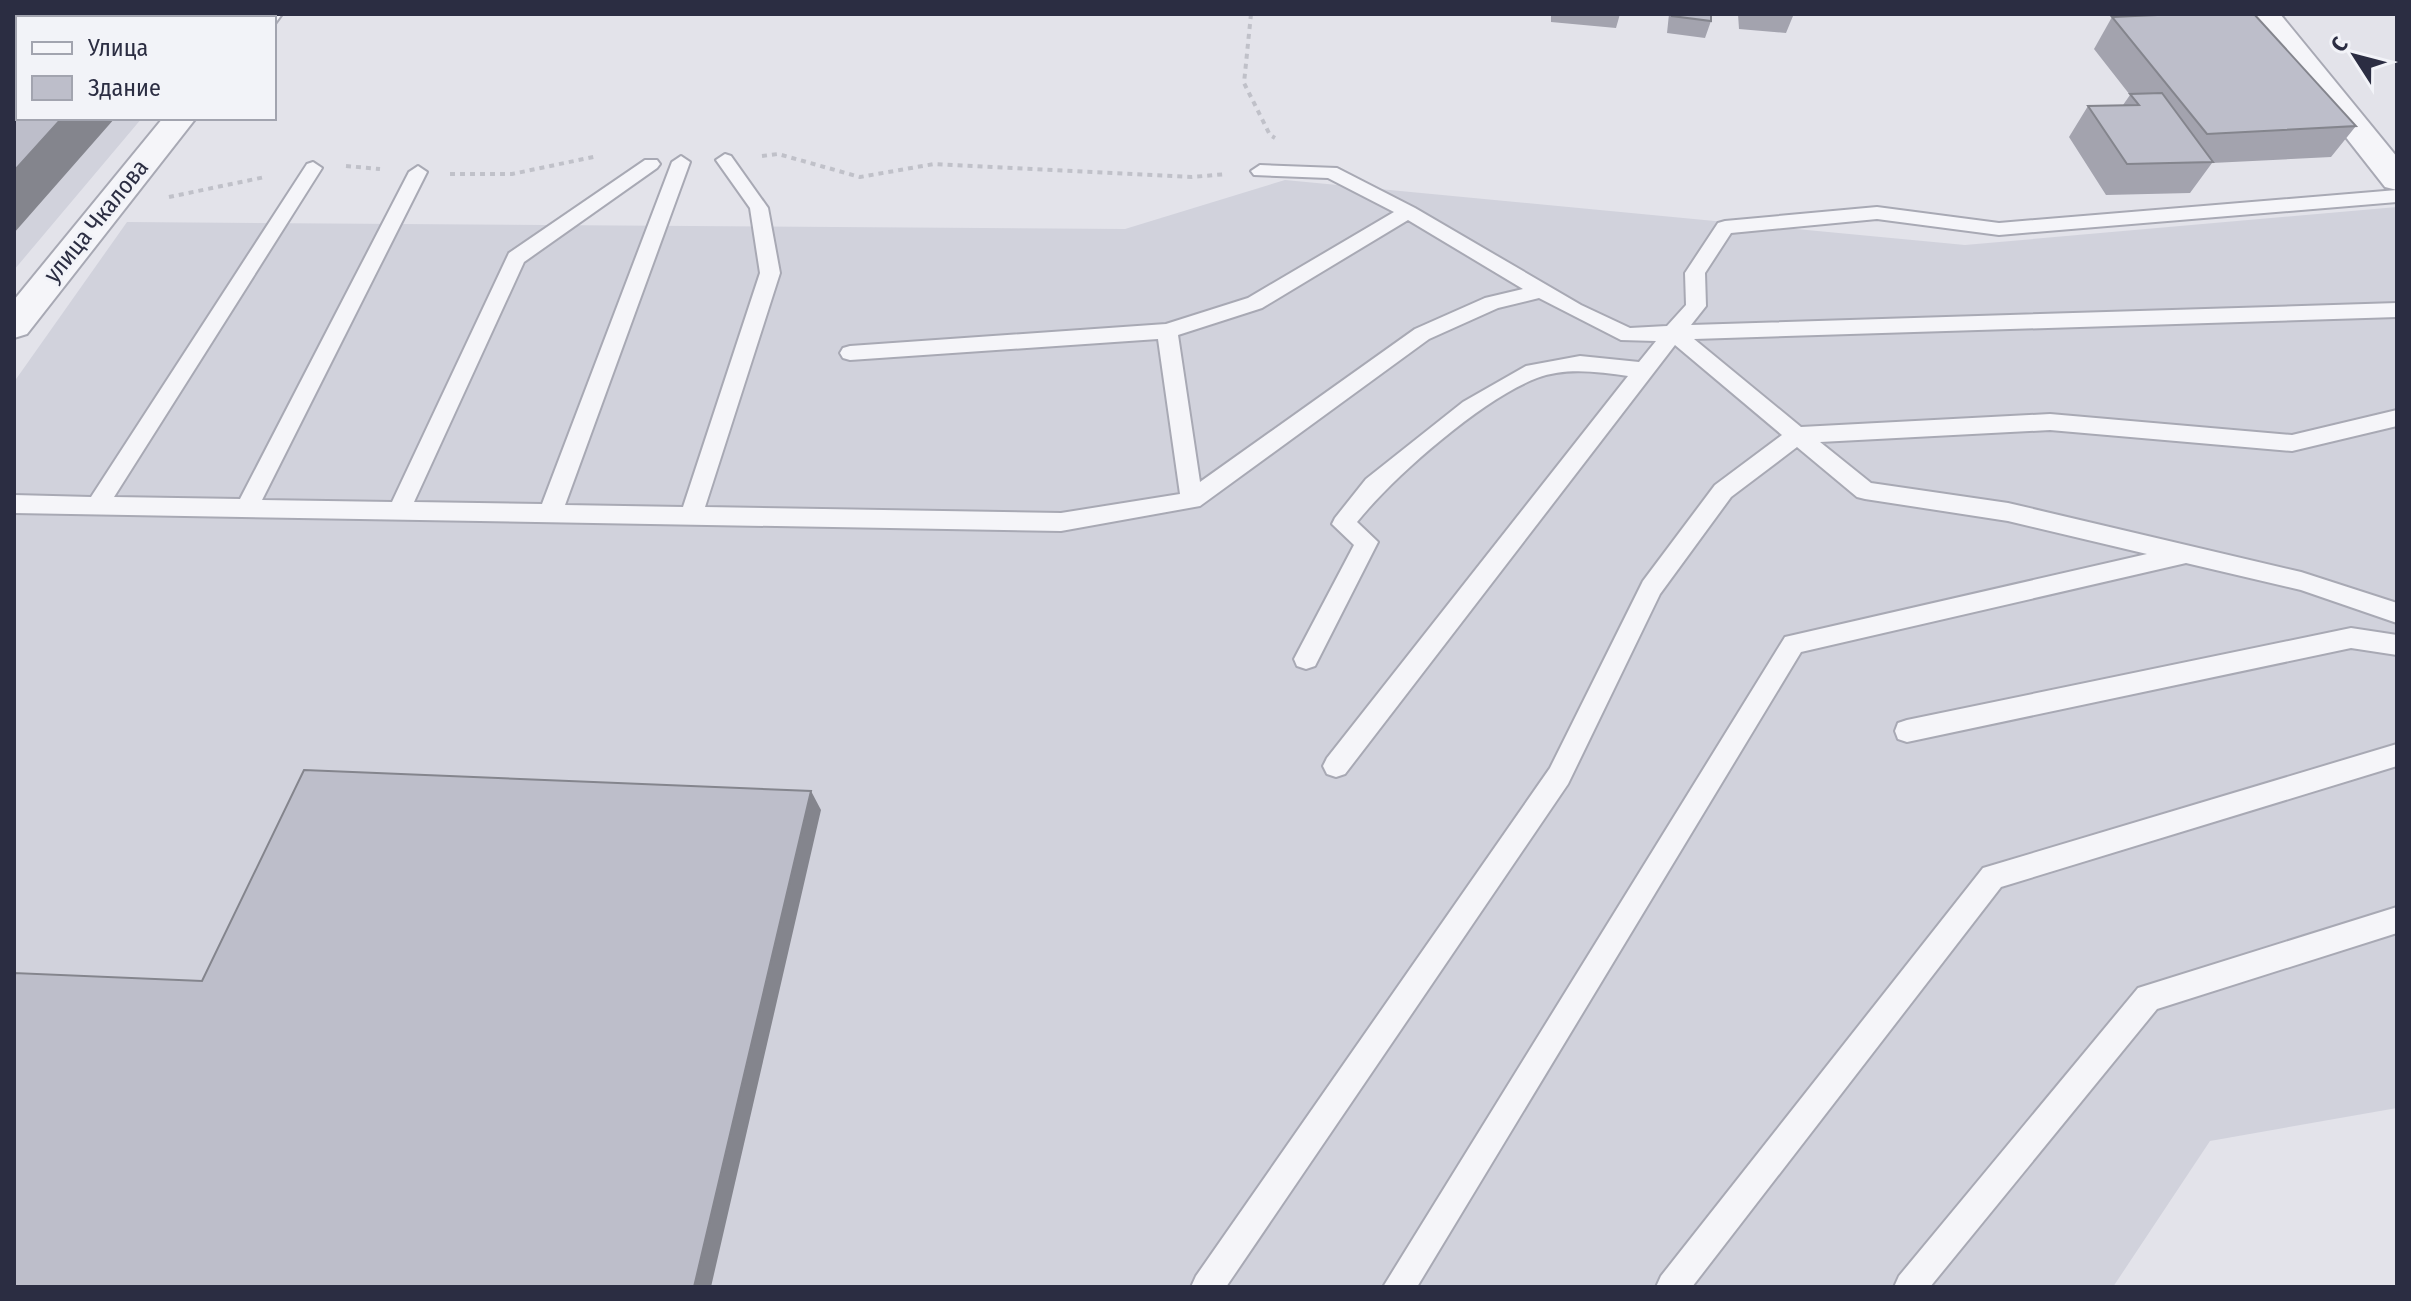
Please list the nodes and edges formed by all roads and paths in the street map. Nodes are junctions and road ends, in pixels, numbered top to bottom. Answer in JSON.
{"nodes":[{"id":1,"x":1251,"y":14,"type":"edge"},
{"id":2,"x":2264,"y":14,"type":"edge"},
{"id":3,"x":178,"y":120,"type":"edge"},
{"id":4,"x":725,"y":160,"type":"dead end"},
{"id":5,"x":681,"y":162,"type":"dead end"},
{"id":6,"x":651,"y":164,"type":"dead end"},
{"id":7,"x":313,"y":168,"type":"dead end"},
{"id":8,"x":1260,"y":171,"type":"dead end"},
{"id":9,"x":418,"y":172,"type":"dead end"},
{"id":10,"x":1331,"y":172,"type":"junction"},
{"id":11,"x":2397,"y":179,"type":"edge"},
{"id":12,"x":2397,"y":196,"type":"edge"},
{"id":13,"x":1408,"y":212,"type":"junction"},
{"id":14,"x":1542,"y":291,"type":"junction"},
{"id":15,"x":2397,"y":310,"type":"edge"},
{"id":16,"x":14,"y":325,"type":"edge"},
{"id":17,"x":1167,"y":331,"type":"junction"},
{"id":18,"x":1673,"y":333,"type":"junction"},
{"id":19,"x":850,"y":353,"type":"dead end"},
{"id":20,"x":1644,"y":370,"type":"junction"},
{"id":21,"x":2397,"y":418,"type":"edge"},
{"id":22,"x":1797,"y":435,"type":"junction"},
{"id":23,"x":1192,"y":500,"type":"junction"},
{"id":24,"x":14,"y":504,"type":"edge"},
{"id":25,"x":97,"y":505,"type":"junction"},
{"id":26,"x":247,"y":508,"type":"junction"},
{"id":27,"x":399,"y":511,"type":"junction"},
{"id":28,"x":550,"y":514,"type":"junction"},
{"id":29,"x":691,"y":516,"type":"junction"},
{"id":30,"x":2186,"y":554,"type":"junction"},
{"id":31,"x":2397,"y":613,"type":"edge"},
{"id":32,"x":2397,"y":645,"type":"edge"},
{"id":33,"x":1306,"y":659,"type":"dead end"},
{"id":34,"x":1907,"y":731,"type":"dead end"},
{"id":35,"x":2397,"y":755,"type":"edge"},
{"id":36,"x":1336,"y":766,"type":"dead end"},
{"id":37,"x":2397,"y":920,"type":"edge"},
{"id":38,"x":1207,"y":1287,"type":"edge"},
{"id":39,"x":1399,"y":1287,"type":"edge"},
{"id":40,"x":1672,"y":1287,"type":"edge"},
{"id":41,"x":1910,"y":1287,"type":"edge"}],
"edges":[{"from":1,"to":10,"type":"path"},
{"from":2,"to":11,"type":"street"},
{"from":3,"to":16,"type":"street","name":"улица Чкалова"},
{"from":4,"to":29,"type":"lane"},
{"from":5,"to":28,"type":"lane"},
{"from":6,"to":27,"type":"lane"},
{"from":7,"to":25,"type":"lane"},
{"from":8,"to":10,"type":"lane"},
{"from":9,"to":26,"type":"lane"},
{"from":10,"to":13,"type":"lane"},
{"from":12,"to":18,"type":"lane"},
{"from":13,"to":14,"type":"lane"},
{"from":13,"to":17,"type":"lane"},
{"from":14,"to":18,"type":"lane"},
{"from":14,"to":23,"type":"lane"},
{"from":15,"to":18,"type":"lane"},
{"from":17,"to":19,"type":"lane"},
{"from":17,"to":23,"type":"lane"},
{"from":18,"to":20,"type":"lane"},
{"from":18,"to":22,"type":"lane"},
{"from":20,"to":33,"type":"lane"},
{"from":20,"to":36,"type":"lane"},
{"from":21,"to":22,"type":"lane"},
{"from":22,"to":30,"type":"lane"},
{"from":22,"to":38,"type":"lane"},
{"from":23,"to":29,"type":"lane"},
{"from":24,"to":25,"type":"lane"},
{"from":25,"to":26,"type":"lane"},
{"from":26,"to":27,"type":"lane"},
{"from":27,"to":28,"type":"lane"},
{"from":28,"to":29,"type":"lane"},
{"from":30,"to":31,"type":"lane"},
{"from":30,"to":39,"type":"lane"},
{"from":32,"to":34,"type":"lane"},
{"from":35,"to":40,"type":"lane"},
{"from":37,"to":41,"type":"lane"}]}
